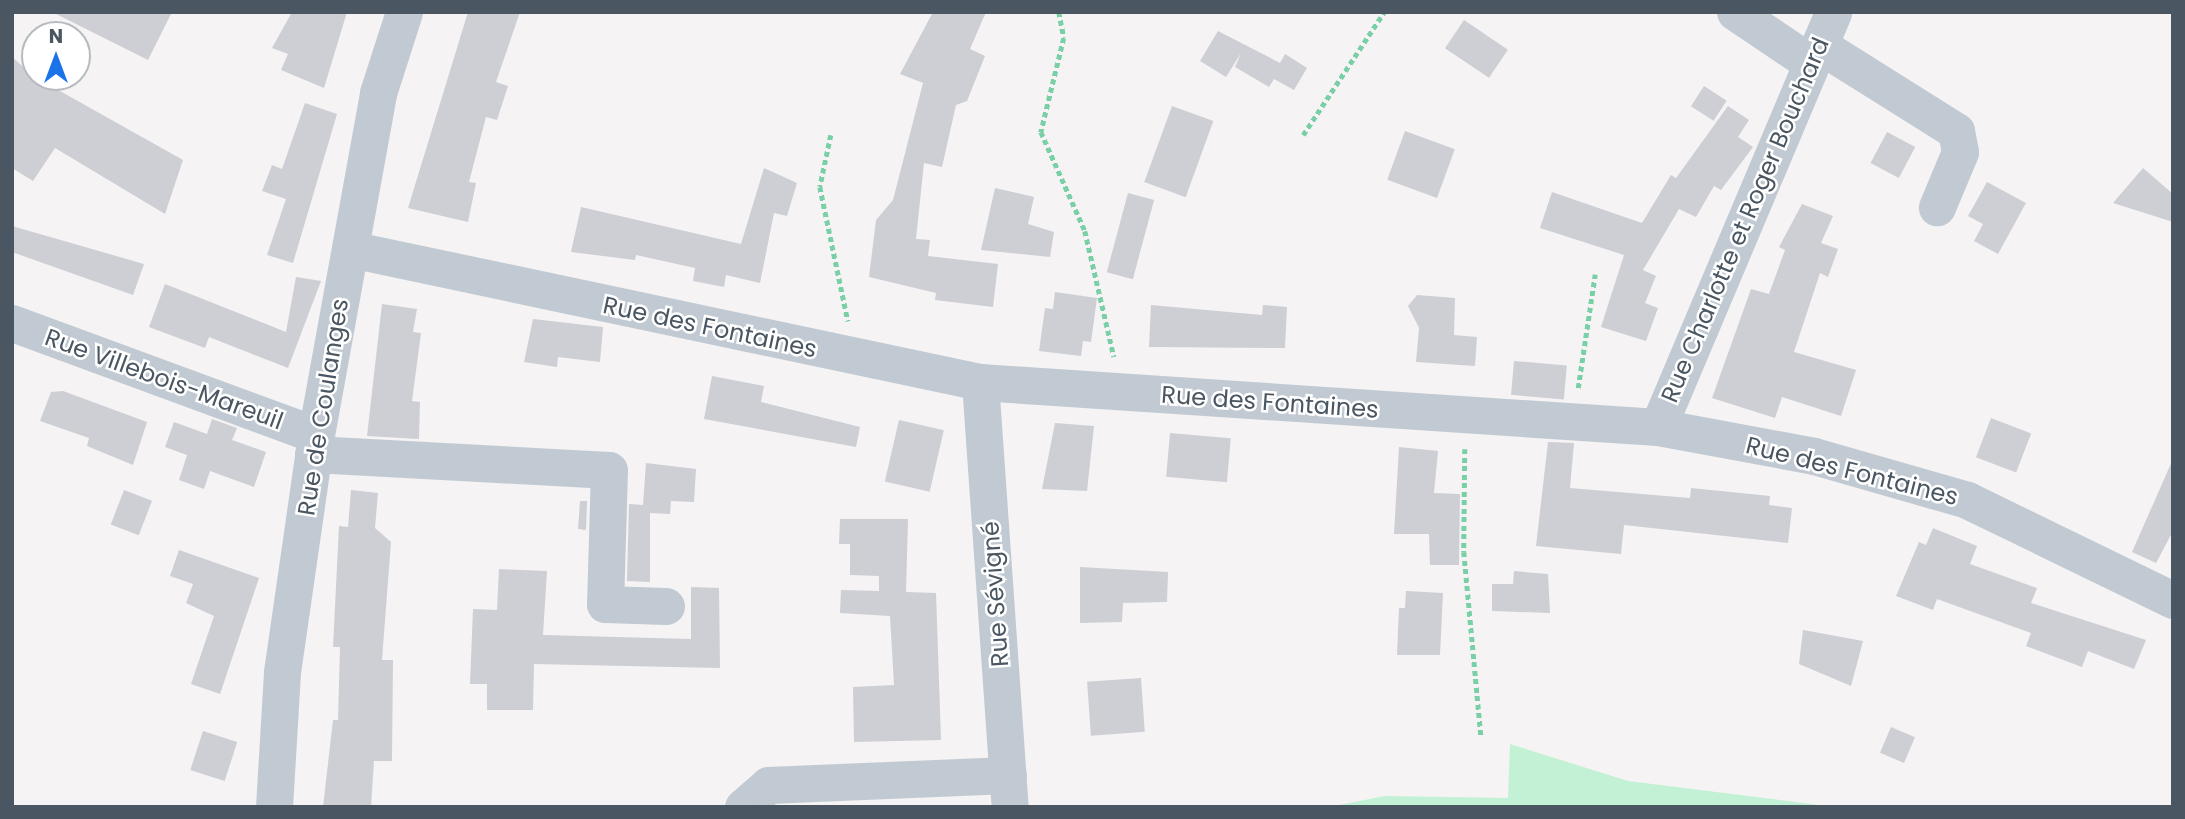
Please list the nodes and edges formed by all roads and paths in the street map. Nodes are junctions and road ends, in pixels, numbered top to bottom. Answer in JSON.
{"nodes":[{"id":1,"x":404,"y":12,"type":"edge"},
{"id":2,"x":1059,"y":12,"type":"edge"},
{"id":3,"x":1384,"y":12,"type":"edge"},
{"id":4,"x":1735,"y":12,"type":"edge"},
{"id":5,"x":1833,"y":12,"type":"edge"},
{"id":6,"x":1815,"y":54,"type":"junction"},
{"id":7,"x":831,"y":135,"type":"dead end"},
{"id":8,"x":1303,"y":135,"type":"dead end"},
{"id":9,"x":1937,"y":207,"type":"dead end"},
{"id":10,"x":350,"y":249,"type":"junction"},
{"id":11,"x":1595,"y":274,"type":"dead end"},
{"id":12,"x":12,"y":323,"type":"edge"},
{"id":13,"x":846,"y":356,"type":"junction"},
{"id":14,"x":980,"y":382,"type":"junction"},
{"id":15,"x":1122,"y":392,"type":"junction"},
{"id":16,"x":1465,"y":415,"type":"junction"},
{"id":17,"x":1573,"y":422,"type":"junction"},
{"id":18,"x":1658,"y":428,"type":"junction"},
{"id":19,"x":315,"y":445,"type":"junction"},
{"id":20,"x":2173,"y":600,"type":"edge"},
{"id":21,"x":666,"y":606,"type":"dead end"},
{"id":22,"x":1481,"y":735,"type":"dead end"},
{"id":23,"x":1009,"y":791,"type":"edge"},
{"id":24,"x":274,"y":807,"type":"edge"},
{"id":25,"x":743,"y":807,"type":"edge"}],
"edges":[{"from":1,"to":10,"type":"street","name":"Rue de Coulanges"},
{"from":2,"to":15,"type":"path"},
{"from":3,"to":8,"type":"path"},
{"from":4,"to":6,"type":"street"},
{"from":5,"to":6,"type":"street","name":"Rue Charlotte et Roger Bouchard"},
{"from":6,"to":9,"type":"street"},
{"from":6,"to":18,"type":"street","name":"Rue Charlotte et Roger Bouchard"},
{"from":7,"to":13,"type":"path"},
{"from":10,"to":13,"type":"street","name":"Rue des Fontaines"},
{"from":10,"to":19,"type":"street","name":"Rue de Coulanges"},
{"from":11,"to":17,"type":"path"},
{"from":12,"to":19,"type":"street","name":"Rue Villebois-Mareuil"},
{"from":13,"to":14,"type":"street","name":"Rue des Fontaines"},
{"from":14,"to":15,"type":"street","name":"Rue des Fontaines"},
{"from":14,"to":23,"type":"street","name":"Rue Sévigné"},
{"from":15,"to":16,"type":"street","name":"Rue des Fontaines"},
{"from":16,"to":17,"type":"street","name":"Rue des Fontaines"},
{"from":16,"to":22,"type":"path"},
{"from":17,"to":18,"type":"street","name":"Rue des Fontaines"},
{"from":18,"to":20,"type":"street","name":"Rue des Fontaines"},
{"from":19,"to":21,"type":"street","name":"Rue Villebois-Mareuil"},
{"from":19,"to":24,"type":"street","name":"Rue de Coulanges"},
{"from":23,"to":25,"type":"street"}]}
